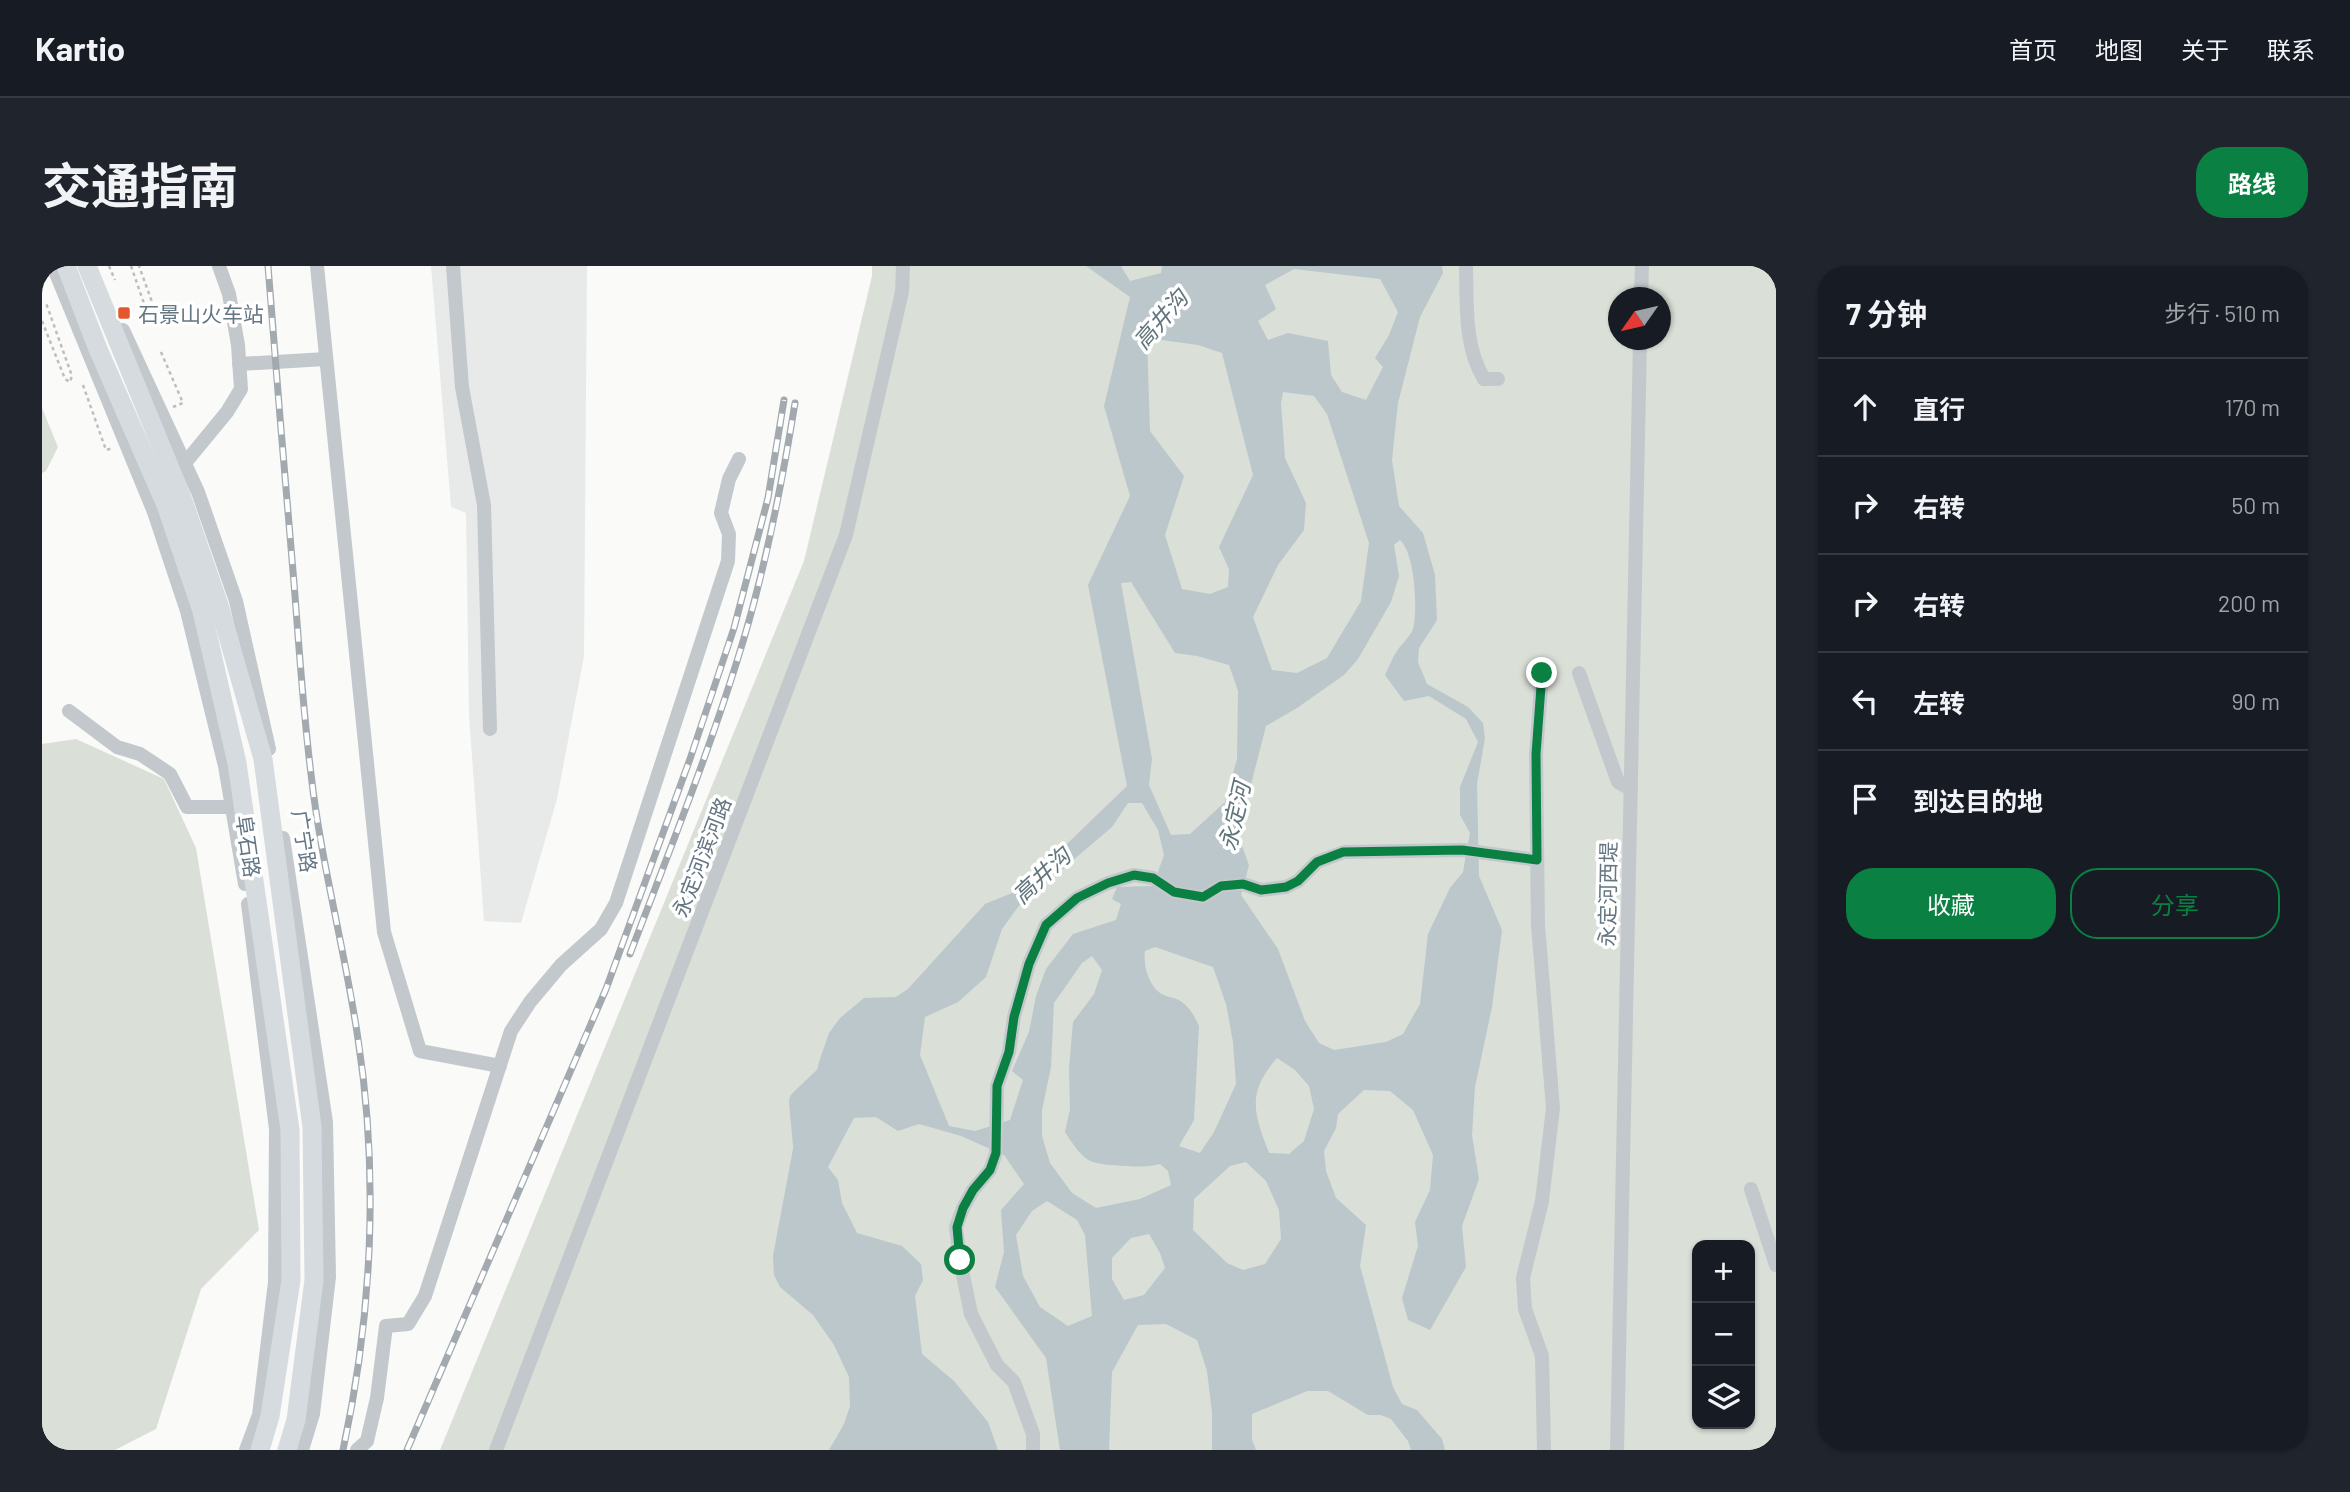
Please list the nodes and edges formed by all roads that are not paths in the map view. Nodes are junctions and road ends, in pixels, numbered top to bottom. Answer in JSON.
{"nodes":[{"id":1,"x":53,"y":266,"type":"edge"},
{"id":2,"x":66,"y":266,"type":"edge"},
{"id":3,"x":87,"y":266,"type":"edge"},
{"id":4,"x":97,"y":266,"type":"edge"},
{"id":5,"x":219,"y":266,"type":"edge"},
{"id":6,"x":317,"y":266,"type":"edge"},
{"id":7,"x":453,"y":266,"type":"edge"},
{"id":8,"x":903,"y":266,"type":"edge"},
{"id":9,"x":1466,"y":266,"type":"edge"},
{"id":10,"x":1642,"y":266,"type":"edge"},
{"id":11,"x":1641,"y":287,"type":"edge"},
{"id":12,"x":1640,"y":350,"type":"edge"},
{"id":13,"x":326,"y":359,"type":"junction"},
{"id":14,"x":239,"y":364,"type":"junction"},
{"id":15,"x":1497,"y":379,"type":"dead end"},
{"id":16,"x":739,"y":459,"type":"dead end"},
{"id":17,"x":185,"y":463,"type":"junction"},
{"id":18,"x":1542,"y":673,"type":"dead end"},
{"id":19,"x":1578,"y":673,"type":"dead end"},
{"id":20,"x":69,"y":711,"type":"dead end"},
{"id":21,"x":490,"y":729,"type":"dead end"},
{"id":22,"x":1631,"y":789,"type":"junction"},
{"id":23,"x":232,"y":807,"type":"junction"},
{"id":24,"x":1537,"y":860,"type":"junction"},
{"id":25,"x":500,"y":1066,"type":"junction"},
{"id":26,"x":1751,"y":1189,"type":"dead end"},
{"id":27,"x":1776,"y":1265,"type":"edge"},
{"id":28,"x":246,"y":1450,"type":"edge"},
{"id":29,"x":260,"y":1450,"type":"edge"},
{"id":30,"x":287,"y":1450,"type":"edge"},
{"id":31,"x":302,"y":1450,"type":"edge"},
{"id":32,"x":357,"y":1450,"type":"edge"},
{"id":33,"x":496,"y":1450,"type":"edge"},
{"id":34,"x":1033,"y":1450,"type":"edge"},
{"id":35,"x":1544,"y":1450,"type":"edge"},
{"id":36,"x":1617,"y":1450,"type":"edge"}],
"edges":[{"from":1,"to":23,"type":"street"},
{"from":2,"to":29,"type":"highway","name":"阜石路"},
{"from":3,"to":30,"type":"highway","name":"阜石路"},
{"from":4,"to":17,"type":"street","name":"广宁路"},
{"from":5,"to":14,"type":"street"},
{"from":6,"to":13,"type":"street"},
{"from":7,"to":21,"type":"street"},
{"from":8,"to":33,"type":"street","name":"永定河滨河路"},
{"from":9,"to":15,"type":"street"},
{"from":10,"to":11,"type":"street"},
{"from":12,"to":22,"type":"street","name":"永定河西堤"},
{"from":13,"to":14,"type":"street"},
{"from":13,"to":25,"type":"street"},
{"from":14,"to":17,"type":"street"},
{"from":16,"to":25,"type":"street"},
{"from":17,"to":31,"type":"street","name":"广宁路"},
{"from":18,"to":24,"type":"street"},
{"from":19,"to":22,"type":"street"},
{"from":20,"to":23,"type":"street"},
{"from":22,"to":36,"type":"street","name":"永定河西堤"},
{"from":23,"to":28,"type":"street"},
{"from":24,"to":34,"type":"street"},
{"from":24,"to":35,"type":"street"},
{"from":25,"to":32,"type":"street"},
{"from":26,"to":27,"type":"street"}]}
